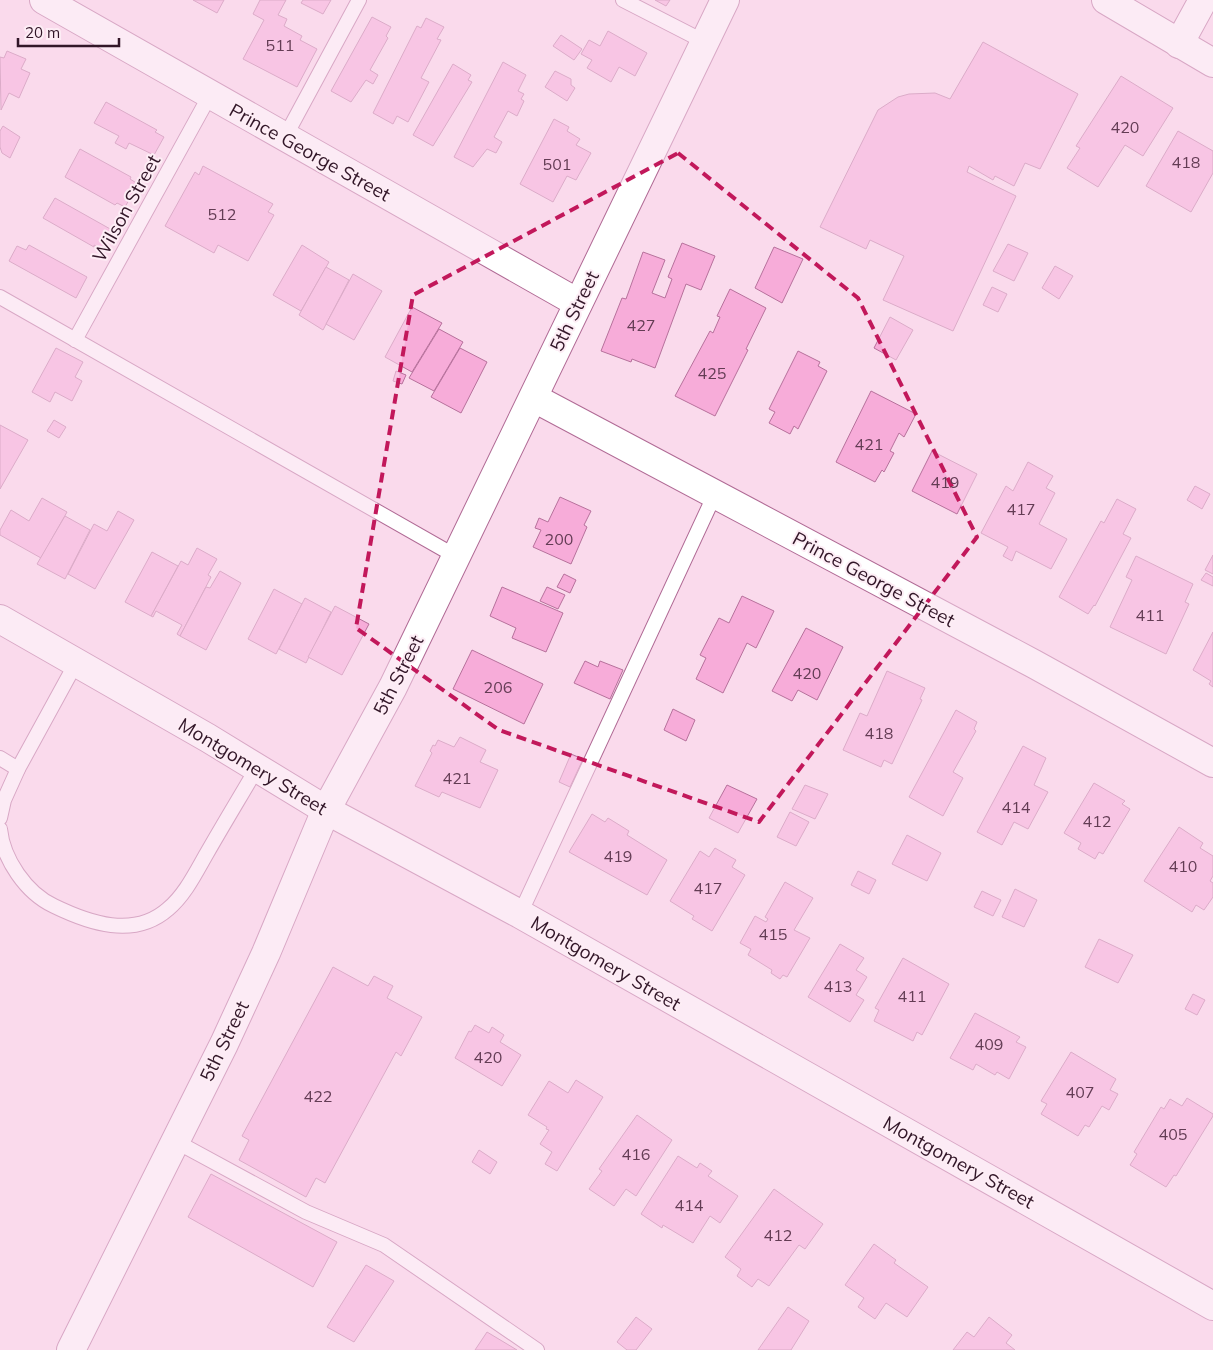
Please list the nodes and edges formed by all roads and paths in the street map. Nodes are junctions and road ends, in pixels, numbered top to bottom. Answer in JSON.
{"nodes":[{"id":1,"x":44,"y":0,"type":"edge"},
{"id":2,"x":359,"y":0,"type":"edge"},
{"id":3,"x":623,"y":0,"type":"edge"},
{"id":4,"x":725,"y":0,"type":"edge"},
{"id":5,"x":1106,"y":0,"type":"edge"},
{"id":6,"x":1203,"y":0,"type":"edge"},
{"id":7,"x":705,"y":42,"type":"junction"},
{"id":8,"x":1179,"y":44,"type":"junction"},
{"id":9,"x":1213,"y":63,"type":"edge"},
{"id":10,"x":210,"y":95,"type":"junction"},
{"id":11,"x":284,"y":138,"type":"junction"},
{"id":12,"x":0,"y":298,"type":"edge"},
{"id":13,"x":578,"y":303,"type":"junction"},
{"id":14,"x":75,"y":340,"type":"junction"},
{"id":15,"x":534,"y":398,"type":"junction"},
{"id":16,"x":715,"y":494,"type":"junction"},
{"id":17,"x":457,"y":557,"type":"junction"},
{"id":18,"x":0,"y":619,"type":"edge"},
{"id":19,"x":76,"y":662,"type":"junction"},
{"id":20,"x":0,"y":758,"type":"edge"},
{"id":21,"x":1213,"y":763,"type":"edge"},
{"id":22,"x":257,"y":768,"type":"junction"},
{"id":23,"x":18,"y":769,"type":"junction"},
{"id":24,"x":326,"y":810,"type":"junction"},
{"id":25,"x":0,"y":818,"type":"edge"},
{"id":26,"x":0,"y":829,"type":"edge"},
{"id":27,"x":520,"y":914,"type":"junction"},
{"id":28,"x":175,"y":1141,"type":"junction"},
{"id":29,"x":1213,"y":1306,"type":"edge"},
{"id":30,"x":71,"y":1350,"type":"edge"},
{"id":31,"x":537,"y":1350,"type":"edge"}],
"edges":[{"from":1,"to":10,"type":"street","name":"Prince George Street"},
{"from":2,"to":11,"type":"lane"},
{"from":3,"to":7,"type":"lane"},
{"from":4,"to":7,"type":"street","name":"5th Street"},
{"from":5,"to":8,"type":"street"},
{"from":6,"to":8,"type":"street"},
{"from":7,"to":13,"type":"street","name":"5th Street"},
{"from":8,"to":9,"type":"street"},
{"from":10,"to":11,"type":"street","name":"Prince George Street"},
{"from":10,"to":14,"type":"lane","name":"Wilson Street"},
{"from":11,"to":13,"type":"street","name":"Prince George Street"},
{"from":12,"to":14,"type":"lane"},
{"from":13,"to":15,"type":"street","name":"5th Street"},
{"from":14,"to":17,"type":"lane"},
{"from":15,"to":16,"type":"street","name":"Prince George Street"},
{"from":15,"to":17,"type":"street","name":"5th Street"},
{"from":16,"to":21,"type":"street","name":"Prince George Street"},
{"from":16,"to":27,"type":"lane"},
{"from":17,"to":24,"type":"street","name":"5th Street"},
{"from":18,"to":19,"type":"street","name":"Montgomery Street"},
{"from":19,"to":22,"type":"street","name":"Montgomery Street"},
{"from":19,"to":23,"type":"lane"},
{"from":20,"to":23,"type":"lane"},
{"from":22,"to":24,"type":"street","name":"Montgomery Street"},
{"from":22,"to":26,"type":"lane"},
{"from":23,"to":25,"type":"lane"},
{"from":24,"to":27,"type":"street","name":"Montgomery Street"},
{"from":24,"to":28,"type":"street","name":"5th Street"},
{"from":27,"to":29,"type":"street","name":"Montgomery Street"},
{"from":28,"to":30,"type":"street","name":"5th Street"},
{"from":28,"to":31,"type":"lane"}]}
